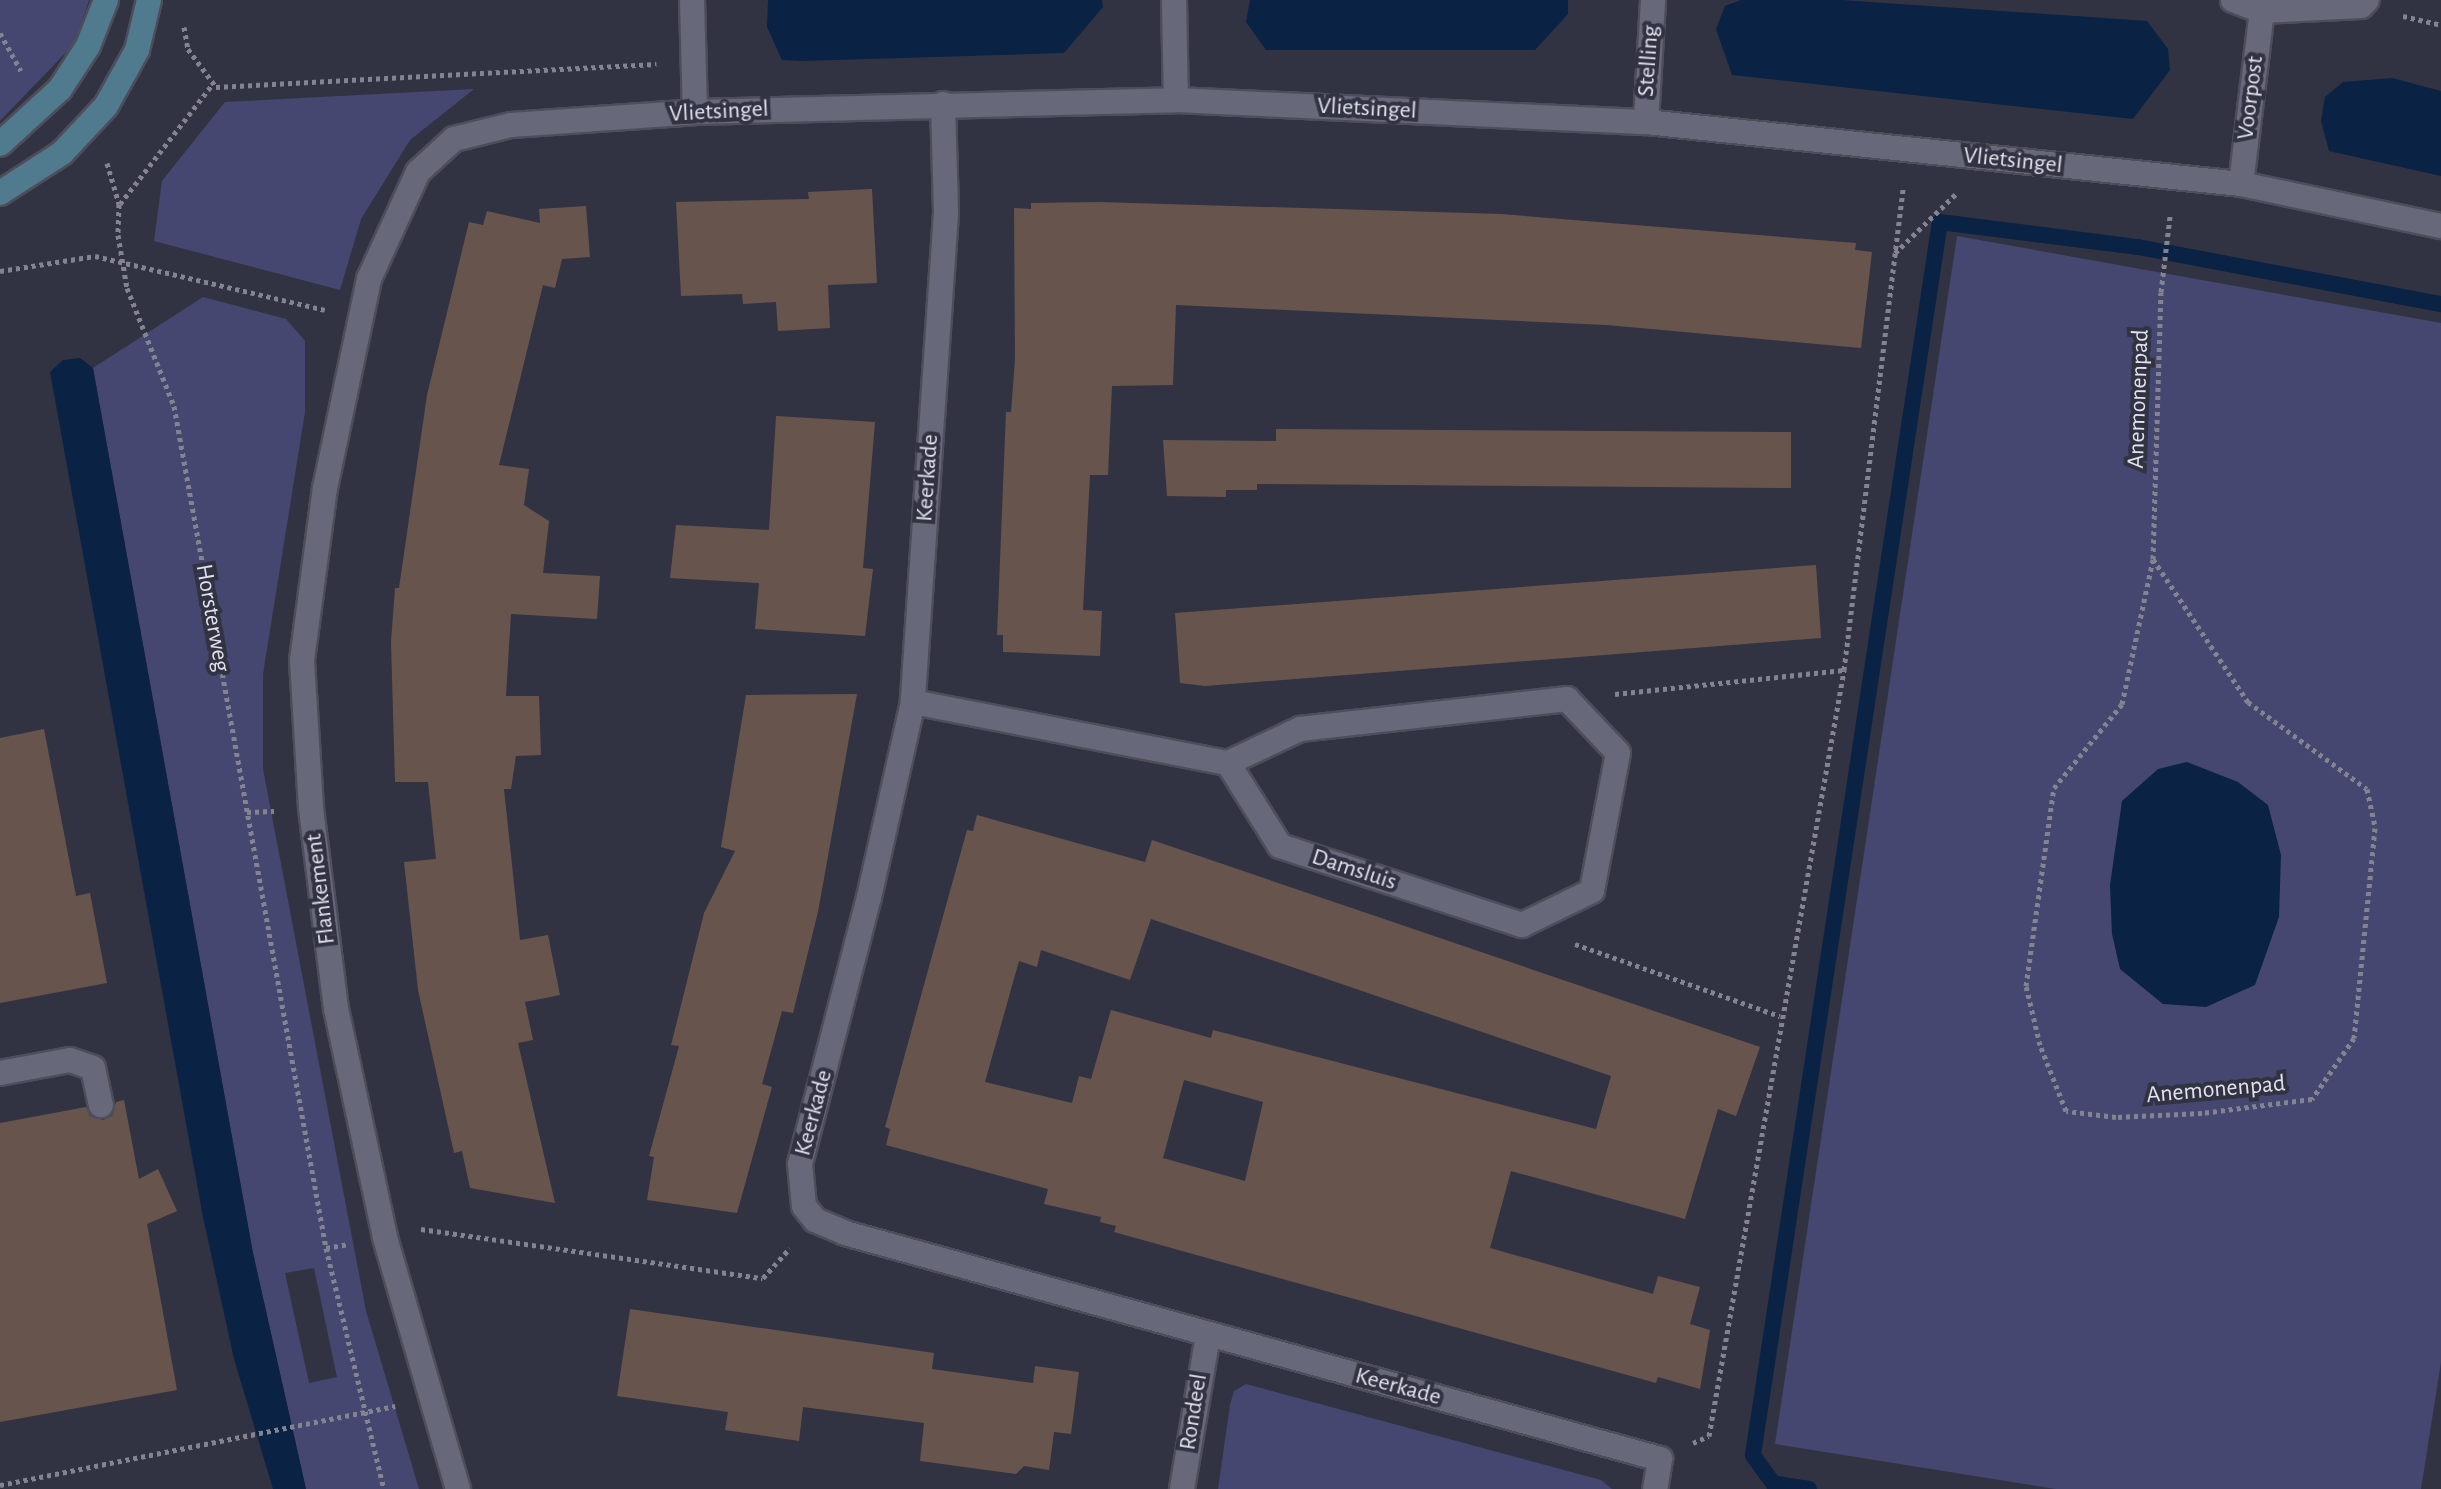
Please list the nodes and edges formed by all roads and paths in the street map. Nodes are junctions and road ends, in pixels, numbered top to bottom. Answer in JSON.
{"nodes":[{"id":1,"x":106,"y":0,"type":"edge"},
{"id":2,"x":692,"y":0,"type":"edge"},
{"id":3,"x":1174,"y":0,"type":"edge"},
{"id":4,"x":1653,"y":0,"type":"edge"},
{"id":5,"x":2233,"y":0,"type":"edge"},
{"id":6,"x":2367,"y":0,"type":"edge"},
{"id":7,"x":148,"y":4,"type":"edge"},
{"id":8,"x":2262,"y":11,"type":"junction"},
{"id":9,"x":182,"y":12,"type":"dead end"},
{"id":10,"x":0,"y":33,"type":"edge"},
{"id":11,"x":693,"y":62,"type":"junction"},
{"id":12,"x":212,"y":85,"type":"junction"},
{"id":13,"x":1176,"y":100,"type":"junction"},
{"id":14,"x":49,"y":102,"type":"junction"},
{"id":15,"x":943,"y":104,"type":"junction"},
{"id":16,"x":695,"y":112,"type":"junction"},
{"id":17,"x":1646,"y":122,"type":"junction"},
{"id":18,"x":81,"y":134,"type":"junction"},
{"id":19,"x":0,"y":144,"type":"edge"},
{"id":20,"x":1907,"y":150,"type":"junction"},
{"id":21,"x":1993,"y":159,"type":"junction"},
{"id":22,"x":2241,"y":184,"type":"junction"},
{"id":23,"x":0,"y":193,"type":"edge"},
{"id":24,"x":119,"y":204,"type":"junction"},
{"id":25,"x":2441,"y":226,"type":"edge"},
{"id":26,"x":2167,"y":240,"type":"dead end"},
{"id":27,"x":1895,"y":253,"type":"junction"},
{"id":28,"x":122,"y":261,"type":"junction"},
{"id":29,"x":0,"y":271,"type":"edge"},
{"id":30,"x":369,"y":279,"type":"joint"},
{"id":31,"x":361,"y":319,"type":"junction"},
{"id":32,"x":2153,"y":559,"type":"junction"},
{"id":33,"x":1844,"y":670,"type":"junction"},
{"id":34,"x":1567,"y":699,"type":"junction"},
{"id":35,"x":913,"y":702,"type":"junction"},
{"id":36,"x":1228,"y":763,"type":"junction"},
{"id":37,"x":1522,"y":925,"type":"junction"},
{"id":38,"x":1780,"y":1016,"type":"junction"},
{"id":39,"x":0,"y":1073,"type":"edge"},
{"id":40,"x":101,"y":1105,"type":"dead end"},
{"id":41,"x":815,"y":1220,"type":"junction"},
{"id":42,"x":385,"y":1237,"type":"junction"},
{"id":43,"x":1208,"y":1335,"type":"junction"},
{"id":44,"x":363,"y":1414,"type":"junction"},
{"id":45,"x":1660,"y":1459,"type":"junction"},
{"id":46,"x":0,"y":1485,"type":"edge"},
{"id":47,"x":384,"y":1489,"type":"edge"},
{"id":48,"x":458,"y":1489,"type":"edge"},
{"id":49,"x":1182,"y":1489,"type":"edge"},
{"id":50,"x":1655,"y":1489,"type":"edge"}],
"edges":[{"from":1,"to":14,"type":"street"},
{"from":2,"to":11,"type":"street"},
{"from":3,"to":13,"type":"street"},
{"from":4,"to":17,"type":"street","name":"Stelling"},
{"from":5,"to":8,"type":"street"},
{"from":6,"to":8,"type":"street"},
{"from":7,"to":18,"type":"street"},
{"from":8,"to":22,"type":"street","name":"Voorpost"},
{"from":9,"to":12,"type":"path"},
{"from":10,"to":14,"type":"path"},
{"from":11,"to":12,"type":"path"},
{"from":11,"to":16,"type":"street"},
{"from":12,"to":24,"type":"path"},
{"from":13,"to":15,"type":"street","name":"Vlietsingel"},
{"from":13,"to":17,"type":"street","name":"Vlietsingel"},
{"from":14,"to":19,"type":"street"},
{"from":15,"to":16,"type":"street","name":"Vlietsingel"},
{"from":15,"to":35,"type":"street","name":"Keerkade"},
{"from":16,"to":30,"type":"street","name":"Vlietsingel"},
{"from":17,"to":20,"type":"street","name":"Vlietsingel"},
{"from":18,"to":23,"type":"street"},
{"from":18,"to":24,"type":"path","name":"Horsterweg"},
{"from":20,"to":21,"type":"street","name":"Vlietsingel"},
{"from":20,"to":27,"type":"path"},
{"from":21,"to":22,"type":"street","name":"Vlietsingel"},
{"from":21,"to":27,"type":"path"},
{"from":22,"to":25,"type":"street","name":"Vlietsingel"},
{"from":24,"to":28,"type":"path","name":"Horsterweg"},
{"from":26,"to":32,"type":"path","name":"Anemonenpad"},
{"from":27,"to":33,"type":"path"},
{"from":28,"to":29,"type":"path"},
{"from":28,"to":31,"type":"path"},
{"from":28,"to":44,"type":"path","name":"Horsterweg"},
{"from":30,"to":31,"type":"street","name":"Flankement"},
{"from":31,"to":42,"type":"street","name":"Flankement"},
{"from":32,"to":32,"type":"path","name":"Anemonenpad"},
{"from":33,"to":34,"type":"path"},
{"from":33,"to":38,"type":"path"},
{"from":34,"to":36,"type":"street"},
{"from":34,"to":37,"type":"street"},
{"from":35,"to":36,"type":"street"},
{"from":35,"to":41,"type":"street","name":"Keerkade"},
{"from":36,"to":37,"type":"street","name":"Damsluis"},
{"from":37,"to":38,"type":"path"},
{"from":38,"to":45,"type":"path"},
{"from":39,"to":40,"type":"street"},
{"from":41,"to":42,"type":"path"},
{"from":41,"to":43,"type":"street","name":"Keerkade"},
{"from":42,"to":48,"type":"street","name":"Flankement"},
{"from":43,"to":45,"type":"street","name":"Keerkade"},
{"from":43,"to":49,"type":"street","name":"Rondeel"},
{"from":44,"to":46,"type":"path"},
{"from":44,"to":47,"type":"path","name":"Horsterweg"},
{"from":45,"to":50,"type":"street"}]}
